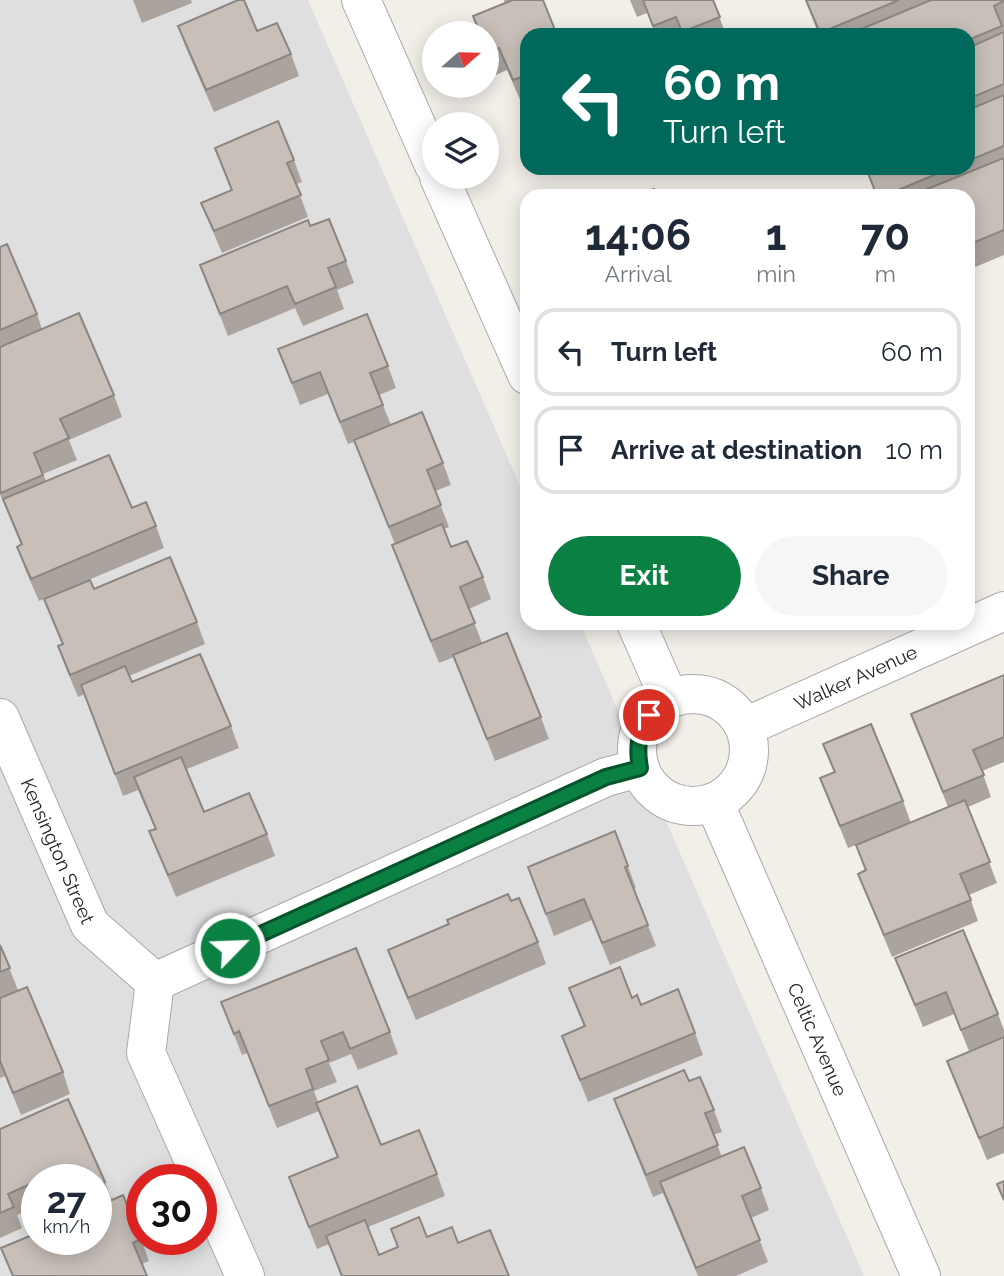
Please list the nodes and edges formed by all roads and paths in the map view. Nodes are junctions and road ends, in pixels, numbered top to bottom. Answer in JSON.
{"nodes":[{"id":1,"x":361,"y":0,"type":"edge"},
{"id":2,"x":422,"y":139,"type":"edge"},
{"id":3,"x":444,"y":189,"type":"edge"},
{"id":4,"x":520,"y":359,"type":"edge"},
{"id":5,"x":1004,"y":611,"type":"edge"},
{"id":6,"x":975,"y":624,"type":"edge"},
{"id":7,"x":639,"y":630,"type":"edge"},
{"id":8,"x":962,"y":630,"type":"edge"},
{"id":9,"x":669,"y":698,"type":"junction"},
{"id":10,"x":0,"y":718,"type":"edge"},
{"id":11,"x":745,"y":727,"type":"junction"},
{"id":12,"x":640,"y":768,"type":"junction"},
{"id":13,"x":714,"y":802,"type":"junction"},
{"id":14,"x":155,"y":982,"type":"junction"},
{"id":15,"x":245,"y":1276,"type":"edge"},
{"id":16,"x":921,"y":1276,"type":"edge"}],
"edges":[{"from":1,"to":2,"type":"street"},
{"from":3,"to":4,"type":"street"},
{"from":5,"to":6,"type":"street","name":"Walker Avenue"},
{"from":7,"to":9,"type":"street"},
{"from":8,"to":11,"type":"street","name":"Walker Avenue"},
{"from":9,"to":11,"type":"street"},
{"from":9,"to":12,"type":"street"},
{"from":10,"to":14,"type":"street","name":"Kensington Street"},
{"from":11,"to":13,"type":"street"},
{"from":12,"to":13,"type":"street"},
{"from":12,"to":14,"type":"street"},
{"from":13,"to":16,"type":"street","name":"Celtic Avenue"},
{"from":14,"to":15,"type":"street"}]}
